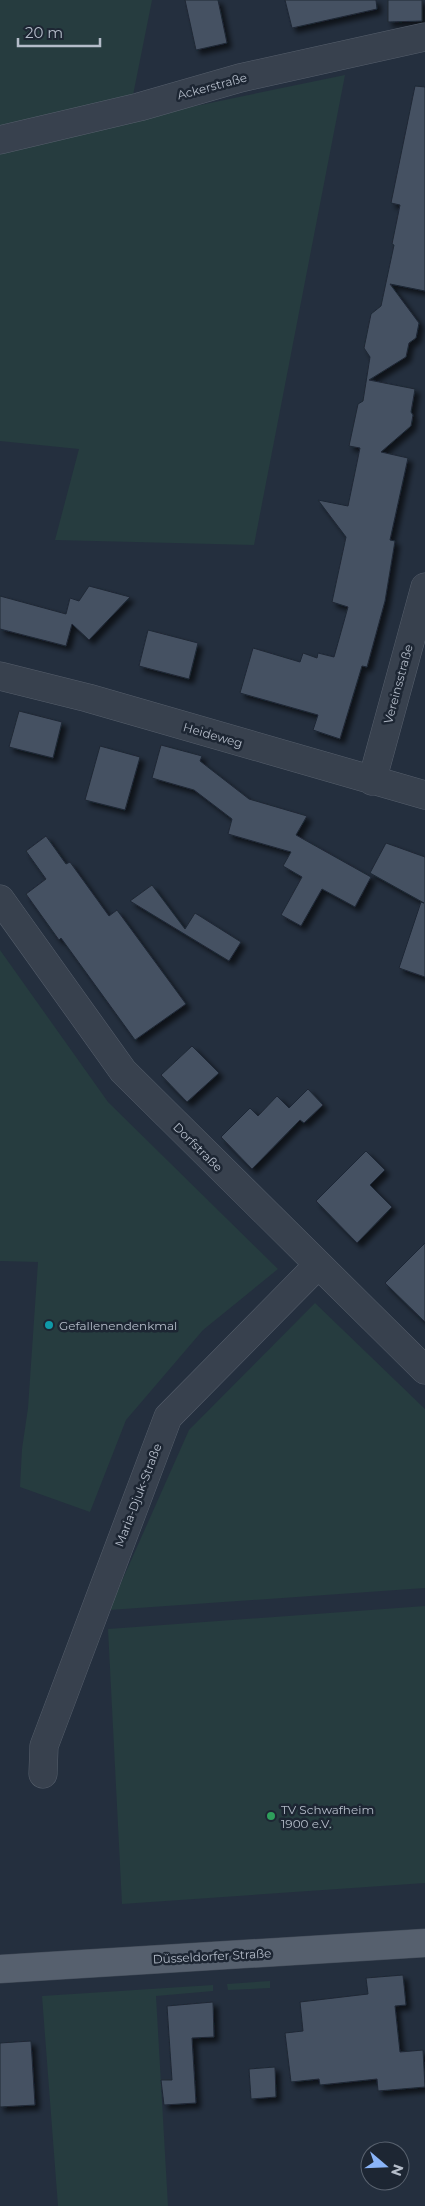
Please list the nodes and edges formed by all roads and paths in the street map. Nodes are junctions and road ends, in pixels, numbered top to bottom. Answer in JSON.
{"nodes":[{"id":1,"x":425,"y":37,"type":"edge"},
{"id":2,"x":0,"y":140,"type":"edge"},
{"id":3,"x":425,"y":588,"type":"edge"},
{"id":4,"x":0,"y":676,"type":"edge"},
{"id":5,"x":372,"y":781,"type":"junction"},
{"id":6,"x":425,"y":795,"type":"edge"},
{"id":7,"x":0,"y":899,"type":"edge"},
{"id":8,"x":318,"y":1265,"type":"junction"},
{"id":9,"x":425,"y":1370,"type":"edge"},
{"id":10,"x":43,"y":1774,"type":"dead end"},
{"id":11,"x":425,"y":1943,"type":"edge"},
{"id":12,"x":0,"y":1969,"type":"edge"}],
"edges":[{"from":1,"to":2,"type":"street","name":"Ackerstraße"},
{"from":3,"to":5,"type":"street","name":"Vereinsstraße"},
{"from":4,"to":5,"type":"street","name":"Heideweg"},
{"from":5,"to":6,"type":"street","name":"Heideweg"},
{"from":7,"to":8,"type":"street","name":"Dorfstraße"},
{"from":8,"to":9,"type":"street","name":"Dorfstraße"},
{"from":8,"to":10,"type":"street","name":"Maria-Djuk-Straße"},
{"from":11,"to":12,"type":"main road","name":"Düsseldorfer Straße"}]}
